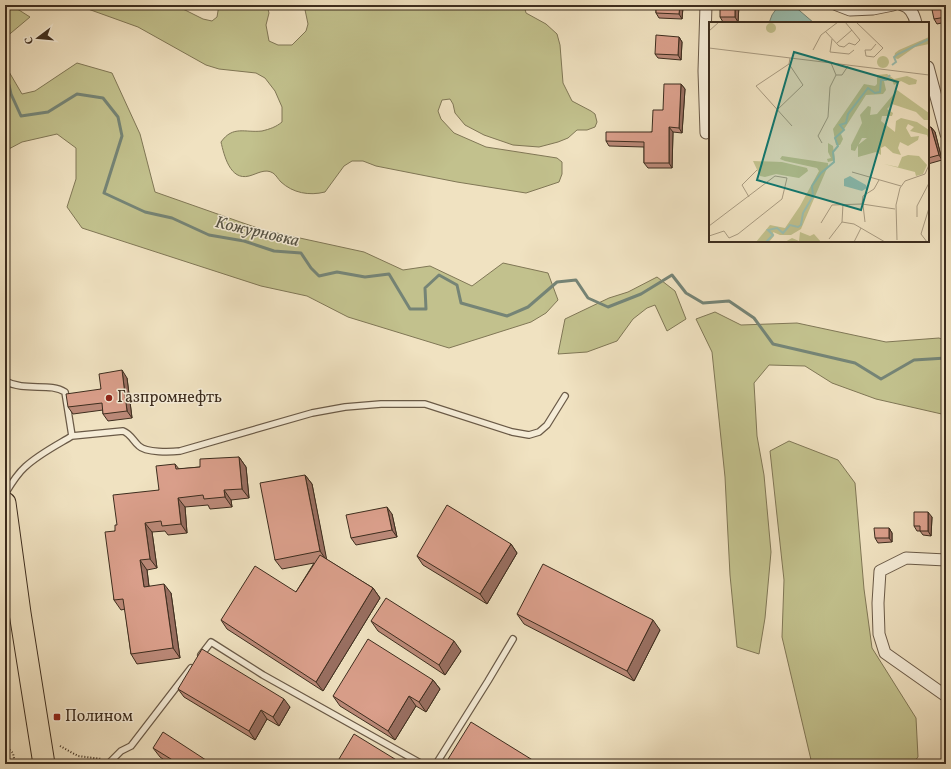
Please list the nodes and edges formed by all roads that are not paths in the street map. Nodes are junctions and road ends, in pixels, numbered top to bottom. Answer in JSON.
{"nodes":[{"id":1,"x":706,"y":5,"type":"edge"},
{"id":2,"x":837,"y":5,"type":"edge"},
{"id":3,"x":893,"y":5,"type":"edge"},
{"id":4,"x":905,"y":5,"type":"edge"},
{"id":5,"x":916,"y":22,"type":"edge"},
{"id":6,"x":929,"y":71,"type":"edge"},
{"id":7,"x":946,"y":132,"type":"edge"},
{"id":8,"x":706,"y":133,"type":"dead end"},
{"id":9,"x":5,"y":381,"type":"edge"},
{"id":10,"x":565,"y":396,"type":"dead end"},
{"id":11,"x":72,"y":436,"type":"junction"},
{"id":12,"x":5,"y":494,"type":"edge"},
{"id":13,"x":5,"y":503,"type":"edge"},
{"id":14,"x":946,"y":560,"type":"edge"},
{"id":15,"x":513,"y":639,"type":"dead end"},
{"id":16,"x":946,"y":696,"type":"edge"},
{"id":17,"x":110,"y":762,"type":"edge"},
{"id":18,"x":44,"y":764,"type":"edge"},
{"id":19,"x":422,"y":764,"type":"edge"},
{"id":20,"x":436,"y":764,"type":"edge"}],
"edges":[{"from":1,"to":8,"type":"street"},
{"from":2,"to":3,"type":"street"},
{"from":4,"to":5,"type":"street"},
{"from":6,"to":7,"type":"street"},
{"from":9,"to":11,"type":"lane"},
{"from":10,"to":11,"type":"lane"},
{"from":11,"to":12,"type":"lane"},
{"from":13,"to":18,"type":"highway"},
{"from":14,"to":16,"type":"street"},
{"from":15,"to":20,"type":"lane"},
{"from":17,"to":19,"type":"lane"}]}
